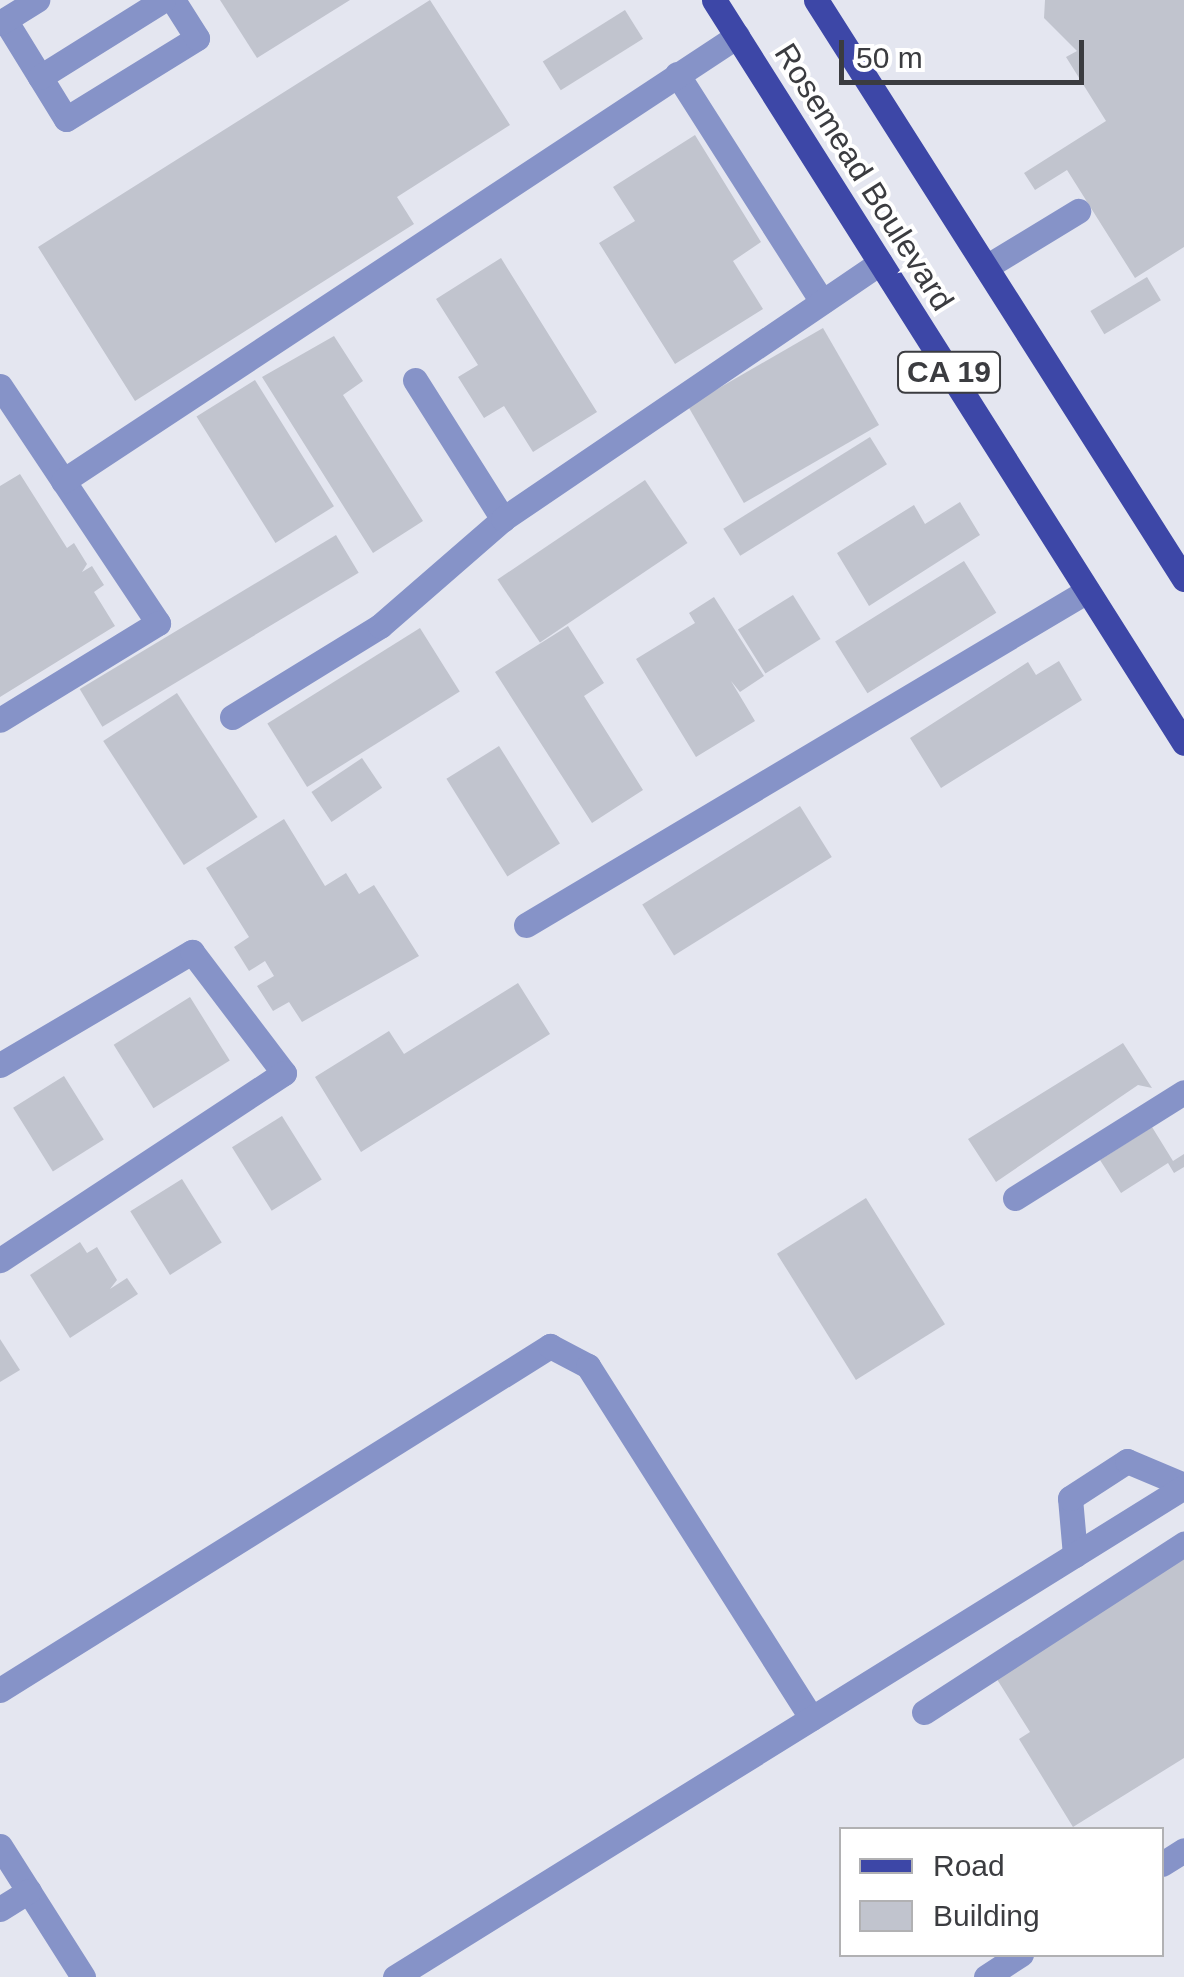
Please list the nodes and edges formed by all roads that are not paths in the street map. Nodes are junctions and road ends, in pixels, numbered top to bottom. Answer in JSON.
{"nodes":[{"id":1,"x":163,"y":0,"type":"edge"},
{"id":2,"x":174,"y":0,"type":"edge"},
{"id":3,"x":714,"y":0,"type":"edge"},
{"id":4,"x":816,"y":0,"type":"edge"},
{"id":5,"x":17,"y":10,"type":"edge"},
{"id":6,"x":736,"y":36,"type":"junction"},
{"id":7,"x":676,"y":74,"type":"junction"},
{"id":8,"x":40,"y":77,"type":"junction"},
{"id":9,"x":1078,"y":210,"type":"dead end"},
{"id":10,"x":880,"y":263,"type":"junction"},
{"id":11,"x":986,"y":267,"type":"junction"},
{"id":12,"x":822,"y":302,"type":"junction"},
{"id":13,"x":415,"y":380,"type":"dead end"},
{"id":14,"x":0,"y":386,"type":"edge"},
{"id":15,"x":63,"y":481,"type":"junction"},
{"id":16,"x":503,"y":519,"type":"junction"},
{"id":17,"x":1184,"y":579,"type":"edge"},
{"id":18,"x":1088,"y":591,"type":"junction"},
{"id":19,"x":232,"y":717,"type":"dead end"},
{"id":20,"x":0,"y":720,"type":"edge"},
{"id":21,"x":1184,"y":743,"type":"edge"},
{"id":22,"x":526,"y":925,"type":"dead end"},
{"id":23,"x":0,"y":1065,"type":"edge"},
{"id":24,"x":1184,"y":1092,"type":"edge"},
{"id":25,"x":1015,"y":1198,"type":"dead end"},
{"id":26,"x":0,"y":1260,"type":"edge"},
{"id":27,"x":1184,"y":1486,"type":"edge"},
{"id":28,"x":1184,"y":1544,"type":"edge"},
{"id":29,"x":1075,"y":1555,"type":"junction"},
{"id":30,"x":0,"y":1690,"type":"edge"},
{"id":31,"x":924,"y":1712,"type":"dead end"},
{"id":32,"x":812,"y":1718,"type":"junction"},
{"id":33,"x":0,"y":1846,"type":"edge"},
{"id":34,"x":29,"y":1891,"type":"junction"},
{"id":35,"x":0,"y":1909,"type":"edge"},
{"id":36,"x":1016,"y":1957,"type":"edge"},
{"id":37,"x":83,"y":1977,"type":"edge"},
{"id":38,"x":395,"y":1977,"type":"edge"},
{"id":39,"x":986,"y":1977,"type":"edge"}],
"edges":[{"from":1,"to":8,"type":"street"},
{"from":2,"to":8,"type":"street"},
{"from":3,"to":6,"type":"main road","name":"Rosemead Boulevard","number":"CA 19"},
{"from":4,"to":11,"type":"main road","name":"Rosemead Boulevard","number":"CA 19"},
{"from":5,"to":8,"type":"street"},
{"from":6,"to":7,"type":"street"},
{"from":6,"to":10,"type":"main road","name":"Rosemead Boulevard","number":"CA 19"},
{"from":7,"to":12,"type":"street"},
{"from":7,"to":15,"type":"street"},
{"from":9,"to":11,"type":"street"},
{"from":10,"to":12,"type":"street"},
{"from":10,"to":18,"type":"main road","name":"Rosemead Boulevard","number":"CA 19"},
{"from":11,"to":17,"type":"main road","name":"Rosemead Boulevard","number":"CA 19"},
{"from":12,"to":16,"type":"street"},
{"from":13,"to":16,"type":"street"},
{"from":14,"to":15,"type":"street"},
{"from":15,"to":20,"type":"street"},
{"from":16,"to":19,"type":"street"},
{"from":18,"to":21,"type":"main road","name":"Rosemead Boulevard","number":"CA 19"},
{"from":18,"to":22,"type":"street"},
{"from":23,"to":26,"type":"street"},
{"from":24,"to":25,"type":"street"},
{"from":27,"to":29,"type":"street"},
{"from":27,"to":29,"type":"street"},
{"from":28,"to":31,"type":"street"},
{"from":29,"to":32,"type":"street"},
{"from":30,"to":32,"type":"street"},
{"from":32,"to":38,"type":"street"},
{"from":33,"to":34,"type":"street"},
{"from":34,"to":35,"type":"street"},
{"from":34,"to":37,"type":"street"},
{"from":36,"to":39,"type":"street"}]}
